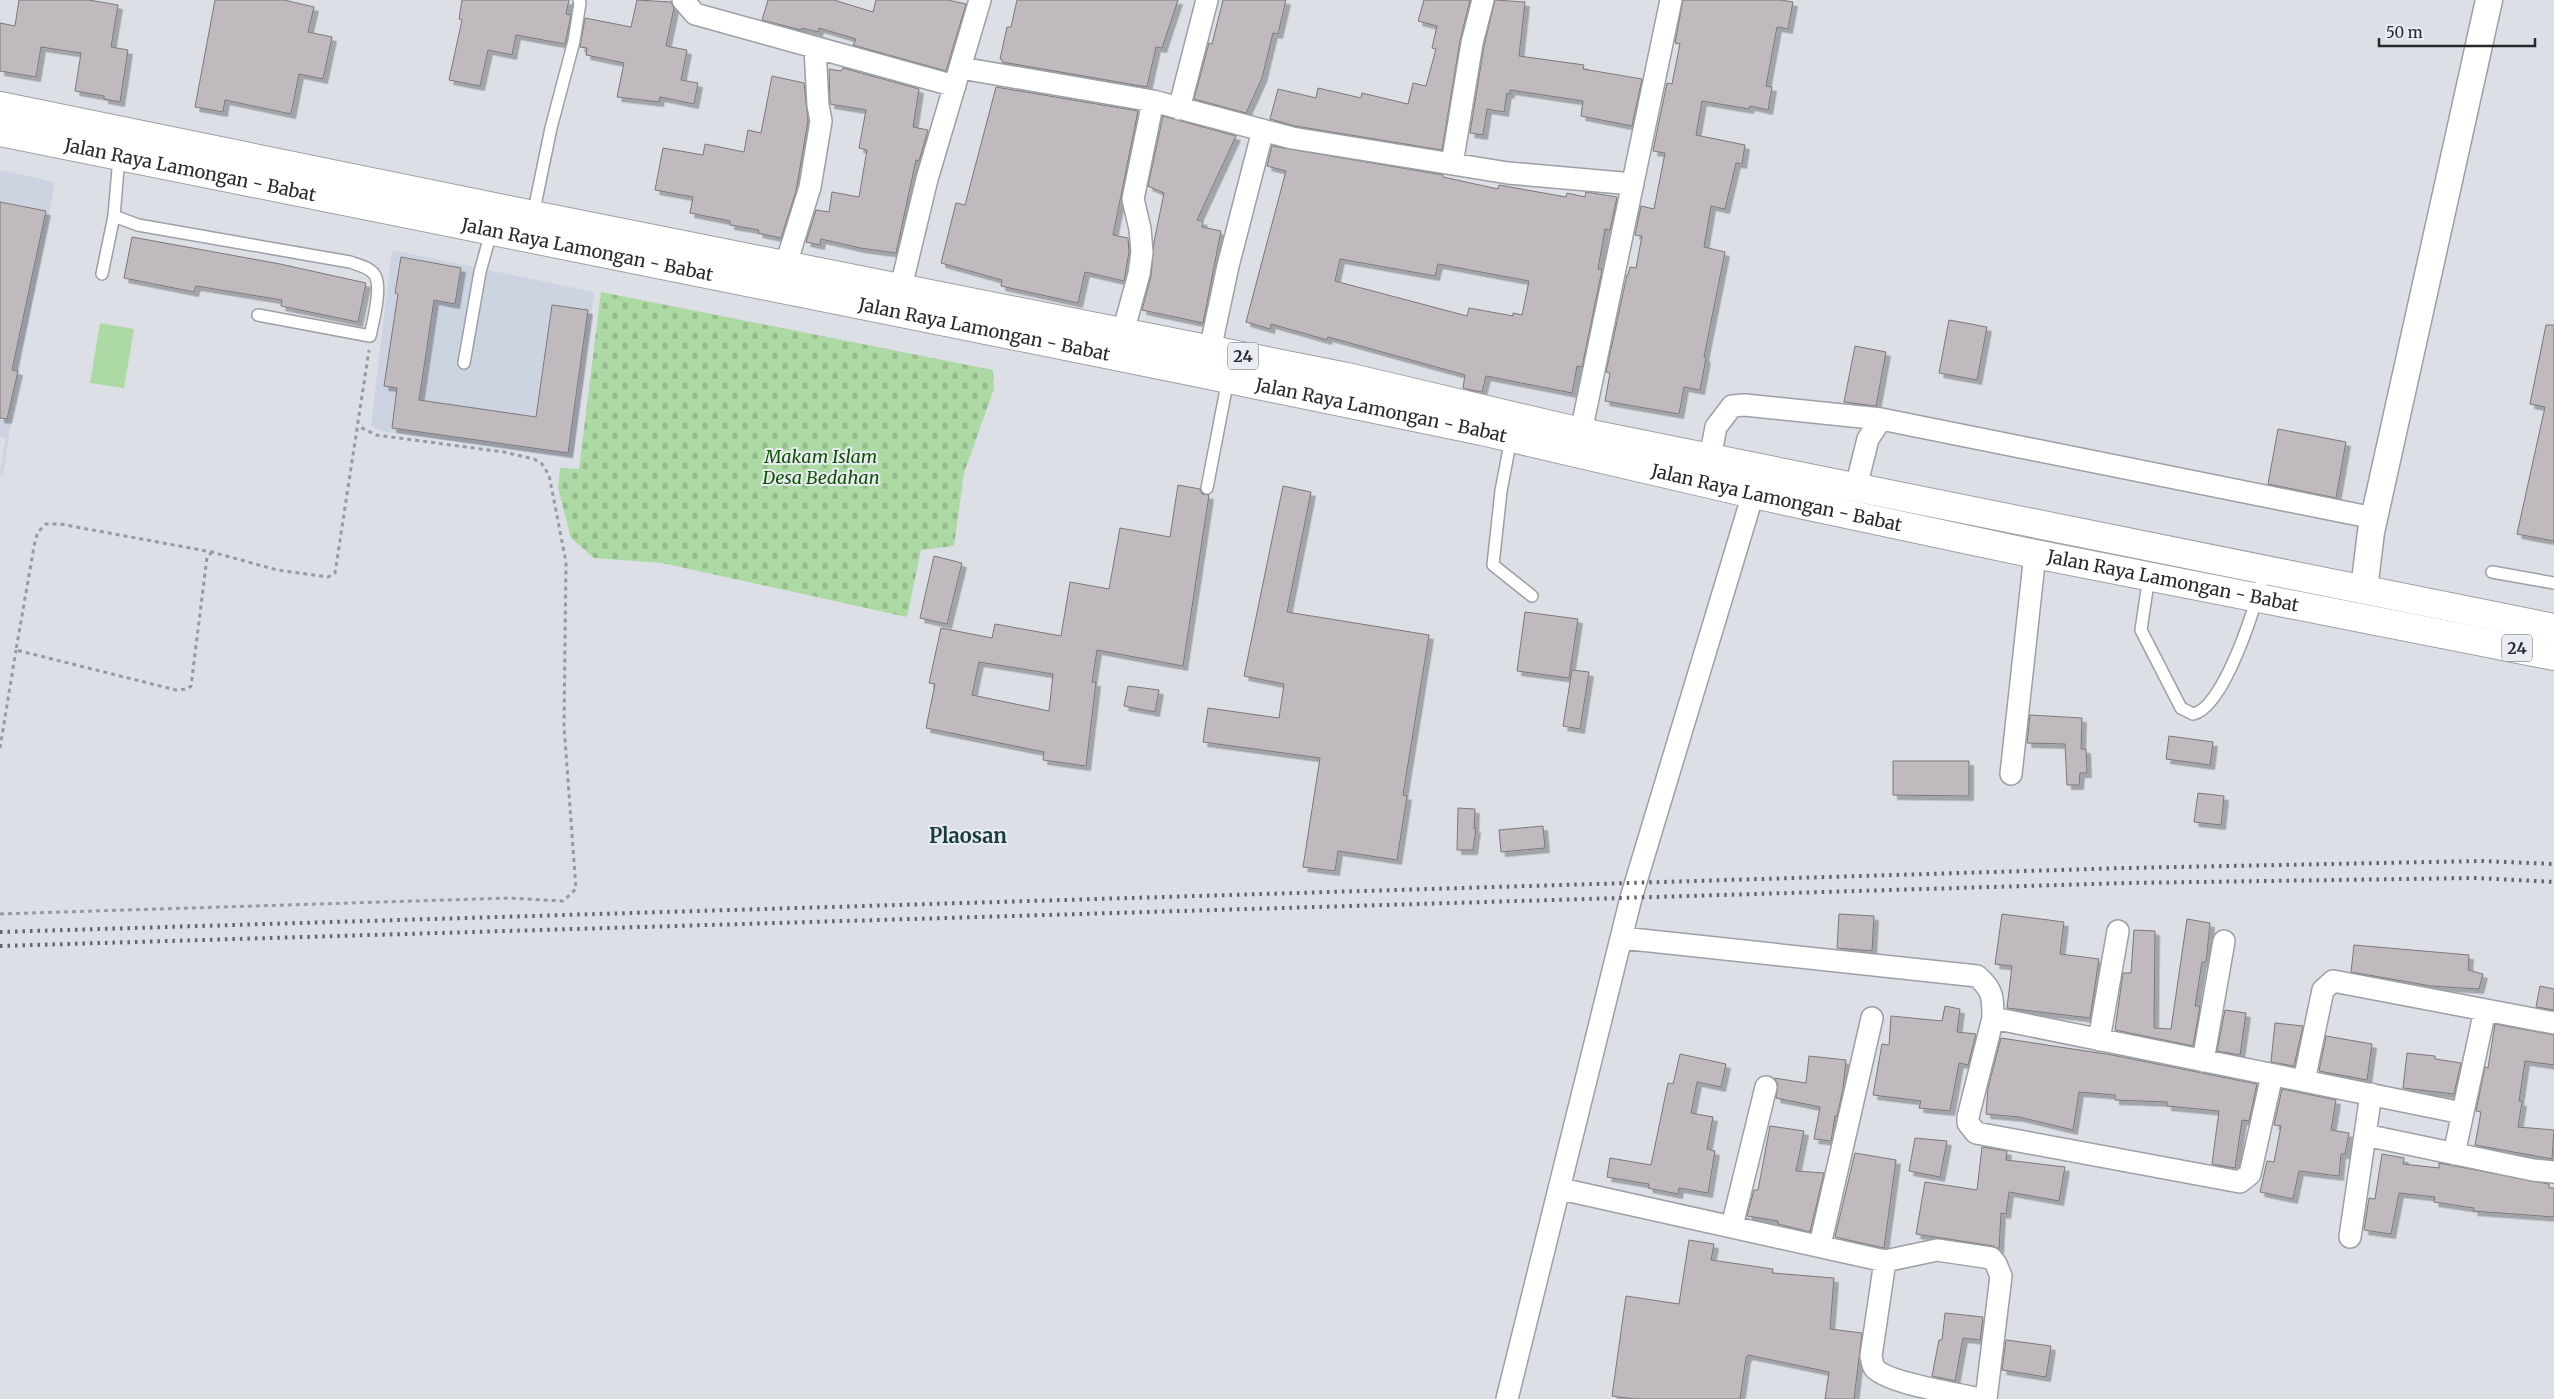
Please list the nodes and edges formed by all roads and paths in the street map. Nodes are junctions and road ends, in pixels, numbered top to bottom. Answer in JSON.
{"nodes":[{"id":1,"x":578,"y":0,"type":"edge"},
{"id":2,"x":683,"y":0,"type":"edge"},
{"id":3,"x":980,"y":0,"type":"edge"},
{"id":4,"x":1207,"y":0,"type":"edge"},
{"id":5,"x":1483,"y":0,"type":"edge"},
{"id":6,"x":1671,"y":0,"type":"edge"},
{"id":7,"x":2489,"y":0,"type":"edge"},
{"id":8,"x":816,"y":48,"type":"junction"},
{"id":9,"x":958,"y":77,"type":"junction"},
{"id":10,"x":1153,"y":102,"type":"junction"},
{"id":11,"x":0,"y":106,"type":"edge"},
{"id":12,"x":1179,"y":109,"type":"junction"},
{"id":13,"x":1262,"y":130,"type":"junction"},
{"id":14,"x":0,"y":132,"type":"edge"},
{"id":15,"x":119,"y":156,"type":"junction"},
{"id":16,"x":1452,"y":164,"type":"junction"},
{"id":17,"x":1633,"y":184,"type":"junction"},
{"id":18,"x":535,"y":207,"type":"junction"},
{"id":19,"x":114,"y":216,"type":"junction"},
{"id":20,"x":491,"y":232,"type":"junction"},
{"id":21,"x":786,"y":264,"type":"junction"},
{"id":22,"x":102,"y":274,"type":"dead end"},
{"id":23,"x":901,"y":287,"type":"junction"},
{"id":24,"x":258,"y":315,"type":"dead end"},
{"id":25,"x":1123,"y":332,"type":"junction"},
{"id":26,"x":370,"y":336,"type":"junction"},
{"id":27,"x":1210,"y":350,"type":"junction"},
{"id":28,"x":464,"y":363,"type":"dead end"},
{"id":29,"x":1228,"y":379,"type":"junction"},
{"id":30,"x":1881,"y":419,"type":"junction"},
{"id":31,"x":358,"y":426,"type":"junction"},
{"id":32,"x":1581,"y":432,"type":"junction"},
{"id":33,"x":1511,"y":438,"type":"junction"},
{"id":34,"x":1710,"y":458,"type":"junction"},
{"id":35,"x":1856,"y":487,"type":"junction"},
{"id":36,"x":1207,"y":488,"type":"dead end"},
{"id":37,"x":1753,"y":494,"type":"junction"},
{"id":38,"x":2373,"y":525,"type":"junction"},
{"id":39,"x":212,"y":552,"type":"junction"},
{"id":40,"x":2035,"y":554,"type":"junction"},
{"id":41,"x":2265,"y":568,"type":"junction"},
{"id":42,"x":2492,"y":572,"type":"dead end"},
{"id":43,"x":2149,"y":576,"type":"junction"},
{"id":44,"x":2554,"y":583,"type":"edge"},
{"id":45,"x":2364,"y":589,"type":"junction"},
{"id":46,"x":1532,"y":596,"type":"dead end"},
{"id":47,"x":2258,"y":597,"type":"junction"},
{"id":48,"x":2554,"y":628,"type":"edge"},
{"id":49,"x":16,"y":650,"type":"junction"},
{"id":50,"x":2554,"y":656,"type":"edge"},
{"id":51,"x":0,"y":748,"type":"edge"},
{"id":52,"x":2011,"y":774,"type":"dead end"},
{"id":53,"x":0,"y":914,"type":"edge"},
{"id":54,"x":2118,"y":931,"type":"dead end"},
{"id":55,"x":1622,"y":938,"type":"junction"},
{"id":56,"x":2224,"y":941,"type":"dead end"},
{"id":57,"x":2485,"y":1010,"type":"junction"},
{"id":58,"x":1872,"y":1018,"type":"dead end"},
{"id":59,"x":1993,"y":1018,"type":"junction"},
{"id":60,"x":2554,"y":1023,"type":"edge"},
{"id":61,"x":2099,"y":1040,"type":"junction"},
{"id":62,"x":2203,"y":1061,"type":"junction"},
{"id":63,"x":2272,"y":1074,"type":"junction"},
{"id":64,"x":2304,"y":1081,"type":"junction"},
{"id":65,"x":1766,"y":1087,"type":"dead end"},
{"id":66,"x":2371,"y":1094,"type":"junction"},
{"id":67,"x":2462,"y":1113,"type":"junction"},
{"id":68,"x":2365,"y":1135,"type":"junction"},
{"id":69,"x":2454,"y":1154,"type":"junction"},
{"id":70,"x":2554,"y":1172,"type":"edge"},
{"id":71,"x":1560,"y":1189,"type":"junction"},
{"id":72,"x":1732,"y":1226,"type":"junction"},
{"id":73,"x":2350,"y":1236,"type":"dead end"},
{"id":74,"x":1820,"y":1245,"type":"junction"},
{"id":75,"x":1886,"y":1261,"type":"junction"},
{"id":76,"x":1507,"y":1399,"type":"edge"},
{"id":77,"x":1981,"y":1399,"type":"edge"},
{"id":78,"x":1986,"y":1399,"type":"edge"}],
"edges":[{"from":1,"to":18,"type":"lane"},
{"from":2,"to":8,"type":"street"},
{"from":3,"to":9,"type":"street"},
{"from":4,"to":12,"type":"street"},
{"from":5,"to":16,"type":"street"},
{"from":6,"to":17,"type":"street"},
{"from":7,"to":38,"type":"street"},
{"from":8,"to":9,"type":"street"},
{"from":8,"to":21,"type":"street"},
{"from":9,"to":10,"type":"street"},
{"from":9,"to":23,"type":"street"},
{"from":10,"to":12,"type":"street"},
{"from":10,"to":25,"type":"street"},
{"from":11,"to":18,"type":"highway","name":"Jalan Raya Lamongan - Babat","number":"24"},
{"from":12,"to":13,"type":"street"},
{"from":13,"to":16,"type":"street"},
{"from":13,"to":27,"type":"street"},
{"from":14,"to":15,"type":"highway","name":"Jalan Raya Lamongan - Babat","number":"24"},
{"from":15,"to":19,"type":"lane"},
{"from":15,"to":20,"type":"highway","name":"Jalan Raya Lamongan - Babat","number":"24"},
{"from":16,"to":17,"type":"street"},
{"from":17,"to":32,"type":"street"},
{"from":18,"to":21,"type":"highway","name":"Jalan Raya Lamongan - Babat","number":"24"},
{"from":19,"to":22,"type":"lane"},
{"from":19,"to":26,"type":"lane"},
{"from":20,"to":28,"type":"lane"},
{"from":20,"to":29,"type":"highway","name":"Jalan Raya Lamongan - Babat","number":"24"},
{"from":21,"to":23,"type":"highway","name":"Jalan Raya Lamongan - Babat","number":"24"},
{"from":23,"to":25,"type":"highway","name":"Jalan Raya Lamongan - Babat","number":"24"},
{"from":24,"to":26,"type":"lane"},
{"from":25,"to":27,"type":"highway","name":"Jalan Raya Lamongan - Babat","number":"24"},
{"from":26,"to":31,"type":"path"},
{"from":27,"to":32,"type":"highway","name":"Jalan Raya Lamongan - Babat","number":"24"},
{"from":29,"to":33,"type":"highway","name":"Jalan Raya Lamongan - Babat","number":"24"},
{"from":29,"to":36,"type":"lane"},
{"from":30,"to":34,"type":"street"},
{"from":30,"to":35,"type":"street"},
{"from":30,"to":38,"type":"street"},
{"from":31,"to":39,"type":"path"},
{"from":31,"to":53,"type":"path"},
{"from":32,"to":34,"type":"highway","name":"Jalan Raya Lamongan - Babat","number":"24"},
{"from":33,"to":37,"type":"highway","name":"Jalan Raya Lamongan - Babat","number":"24"},
{"from":33,"to":46,"type":"lane"},
{"from":34,"to":35,"type":"highway","name":"Jalan Raya Lamongan - Babat","number":"24"},
{"from":35,"to":41,"type":"highway","name":"Jalan Raya Lamongan - Babat","number":"24"},
{"from":37,"to":40,"type":"highway","name":"Jalan Raya Lamongan - Babat","number":"24"},
{"from":37,"to":55,"type":"street"},
{"from":38,"to":45,"type":"street"},
{"from":39,"to":49,"type":"path"},
{"from":39,"to":49,"type":"path"},
{"from":40,"to":43,"type":"highway","name":"Jalan Raya Lamongan - Babat","number":"24"},
{"from":40,"to":52,"type":"street"},
{"from":41,"to":45,"type":"highway","name":"Jalan Raya Lamongan - Babat","number":"24"},
{"from":41,"to":47,"type":"lane"},
{"from":42,"to":44,"type":"lane"},
{"from":43,"to":47,"type":"highway","name":"Jalan Raya Lamongan - Babat","number":"24"},
{"from":43,"to":47,"type":"lane"},
{"from":45,"to":48,"type":"highway","name":"Jalan Raya Lamongan - Babat","number":"24"},
{"from":47,"to":50,"type":"highway","name":"Jalan Raya Lamongan - Babat","number":"24"},
{"from":49,"to":51,"type":"path"},
{"from":54,"to":61,"type":"street"},
{"from":55,"to":59,"type":"street"},
{"from":55,"to":71,"type":"street"},
{"from":56,"to":62,"type":"street"},
{"from":57,"to":60,"type":"street"},
{"from":57,"to":64,"type":"street"},
{"from":57,"to":67,"type":"street"},
{"from":58,"to":74,"type":"street"},
{"from":59,"to":61,"type":"street"},
{"from":59,"to":63,"type":"street"},
{"from":61,"to":62,"type":"street"},
{"from":62,"to":63,"type":"street"},
{"from":63,"to":64,"type":"street"},
{"from":64,"to":66,"type":"street"},
{"from":65,"to":72,"type":"street"},
{"from":66,"to":67,"type":"street"},
{"from":66,"to":68,"type":"street"},
{"from":67,"to":69,"type":"street"},
{"from":68,"to":69,"type":"street"},
{"from":68,"to":73,"type":"street"},
{"from":69,"to":70,"type":"street"},
{"from":71,"to":72,"type":"street"},
{"from":71,"to":76,"type":"street"},
{"from":72,"to":74,"type":"street"},
{"from":74,"to":75,"type":"street"},
{"from":75,"to":77,"type":"street"},
{"from":75,"to":78,"type":"street"}]}
